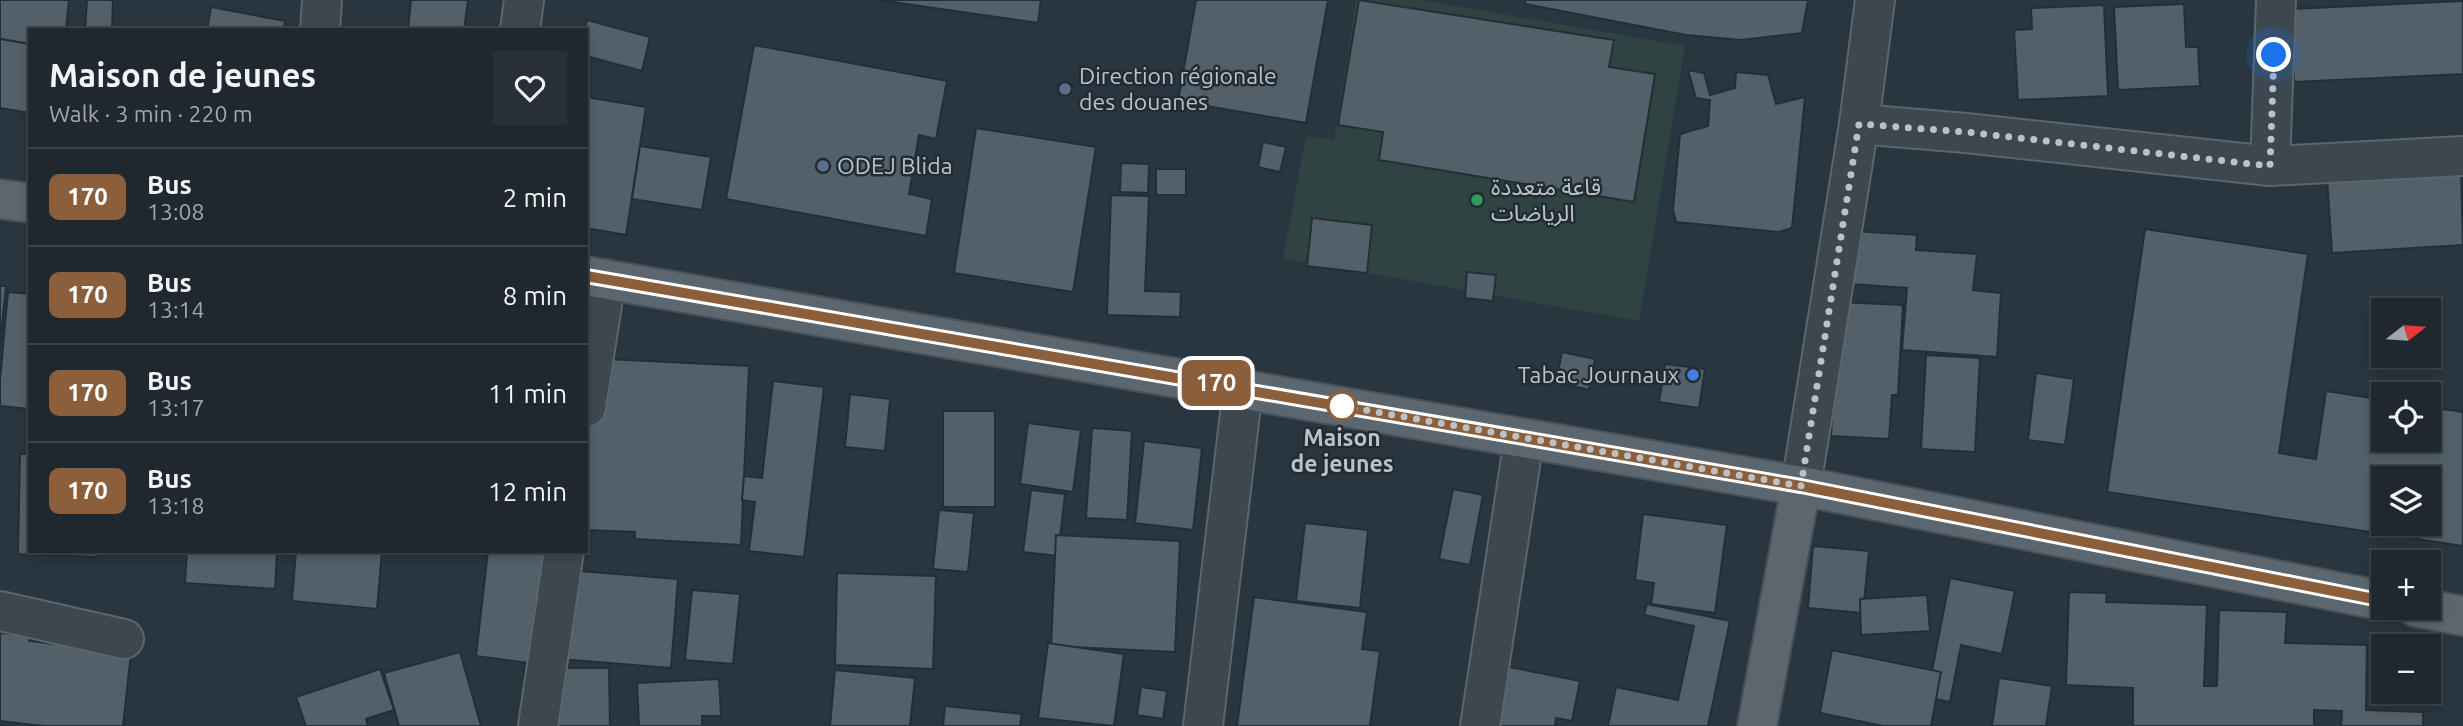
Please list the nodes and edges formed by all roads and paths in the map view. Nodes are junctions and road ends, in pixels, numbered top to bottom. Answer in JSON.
{"nodes":[{"id":1,"x":322,"y":0,"type":"edge"},
{"id":2,"x":524,"y":0,"type":"edge"},
{"id":3,"x":1875,"y":0,"type":"edge"},
{"id":4,"x":2276,"y":0,"type":"edge"},
{"id":5,"x":320,"y":28,"type":"edge"},
{"id":6,"x":520,"y":28,"type":"edge"},
{"id":7,"x":1859,"y":124,"type":"junction"},
{"id":8,"x":2463,"y":156,"type":"edge"},
{"id":9,"x":2270,"y":166,"type":"junction"},
{"id":10,"x":0,"y":200,"type":"edge"},
{"id":11,"x":28,"y":203,"type":"edge"},
{"id":12,"x":596,"y":277,"type":"edge"},
{"id":13,"x":588,"y":381,"type":"edge"},
{"id":14,"x":1243,"y":388,"type":"junction"},
{"id":15,"x":1524,"y":439,"type":"junction"},
{"id":16,"x":1801,"y":486,"type":"junction"},
{"id":17,"x":565,"y":553,"type":"edge"},
{"id":18,"x":2371,"y":598,"type":"edge"},
{"id":19,"x":0,"y":611,"type":"edge"},
{"id":20,"x":2441,"y":614,"type":"edge"},
{"id":21,"x":2462,"y":619,"type":"edge"},
{"id":22,"x":124,"y":639,"type":"dead end"},
{"id":23,"x":538,"y":726,"type":"edge"},
{"id":24,"x":1203,"y":726,"type":"edge"},
{"id":25,"x":1479,"y":726,"type":"edge"},
{"id":26,"x":1757,"y":726,"type":"edge"}],
"edges":[{"from":1,"to":5,"type":"street"},
{"from":2,"to":6,"type":"street"},
{"from":3,"to":7,"type":"street"},
{"from":4,"to":9,"type":"street"},
{"from":7,"to":9,"type":"street"},
{"from":7,"to":16,"type":"street"},
{"from":8,"to":9,"type":"street"},
{"from":10,"to":11,"type":"main road"},
{"from":12,"to":13,"type":"street"},
{"from":12,"to":14,"type":"main road"},
{"from":14,"to":15,"type":"main road"},
{"from":14,"to":24,"type":"street"},
{"from":15,"to":16,"type":"main road"},
{"from":15,"to":25,"type":"street"},
{"from":16,"to":18,"type":"main road"},
{"from":16,"to":26,"type":"main road"},
{"from":17,"to":23,"type":"street"},
{"from":19,"to":22,"type":"street"},
{"from":20,"to":21,"type":"main road"}]}
